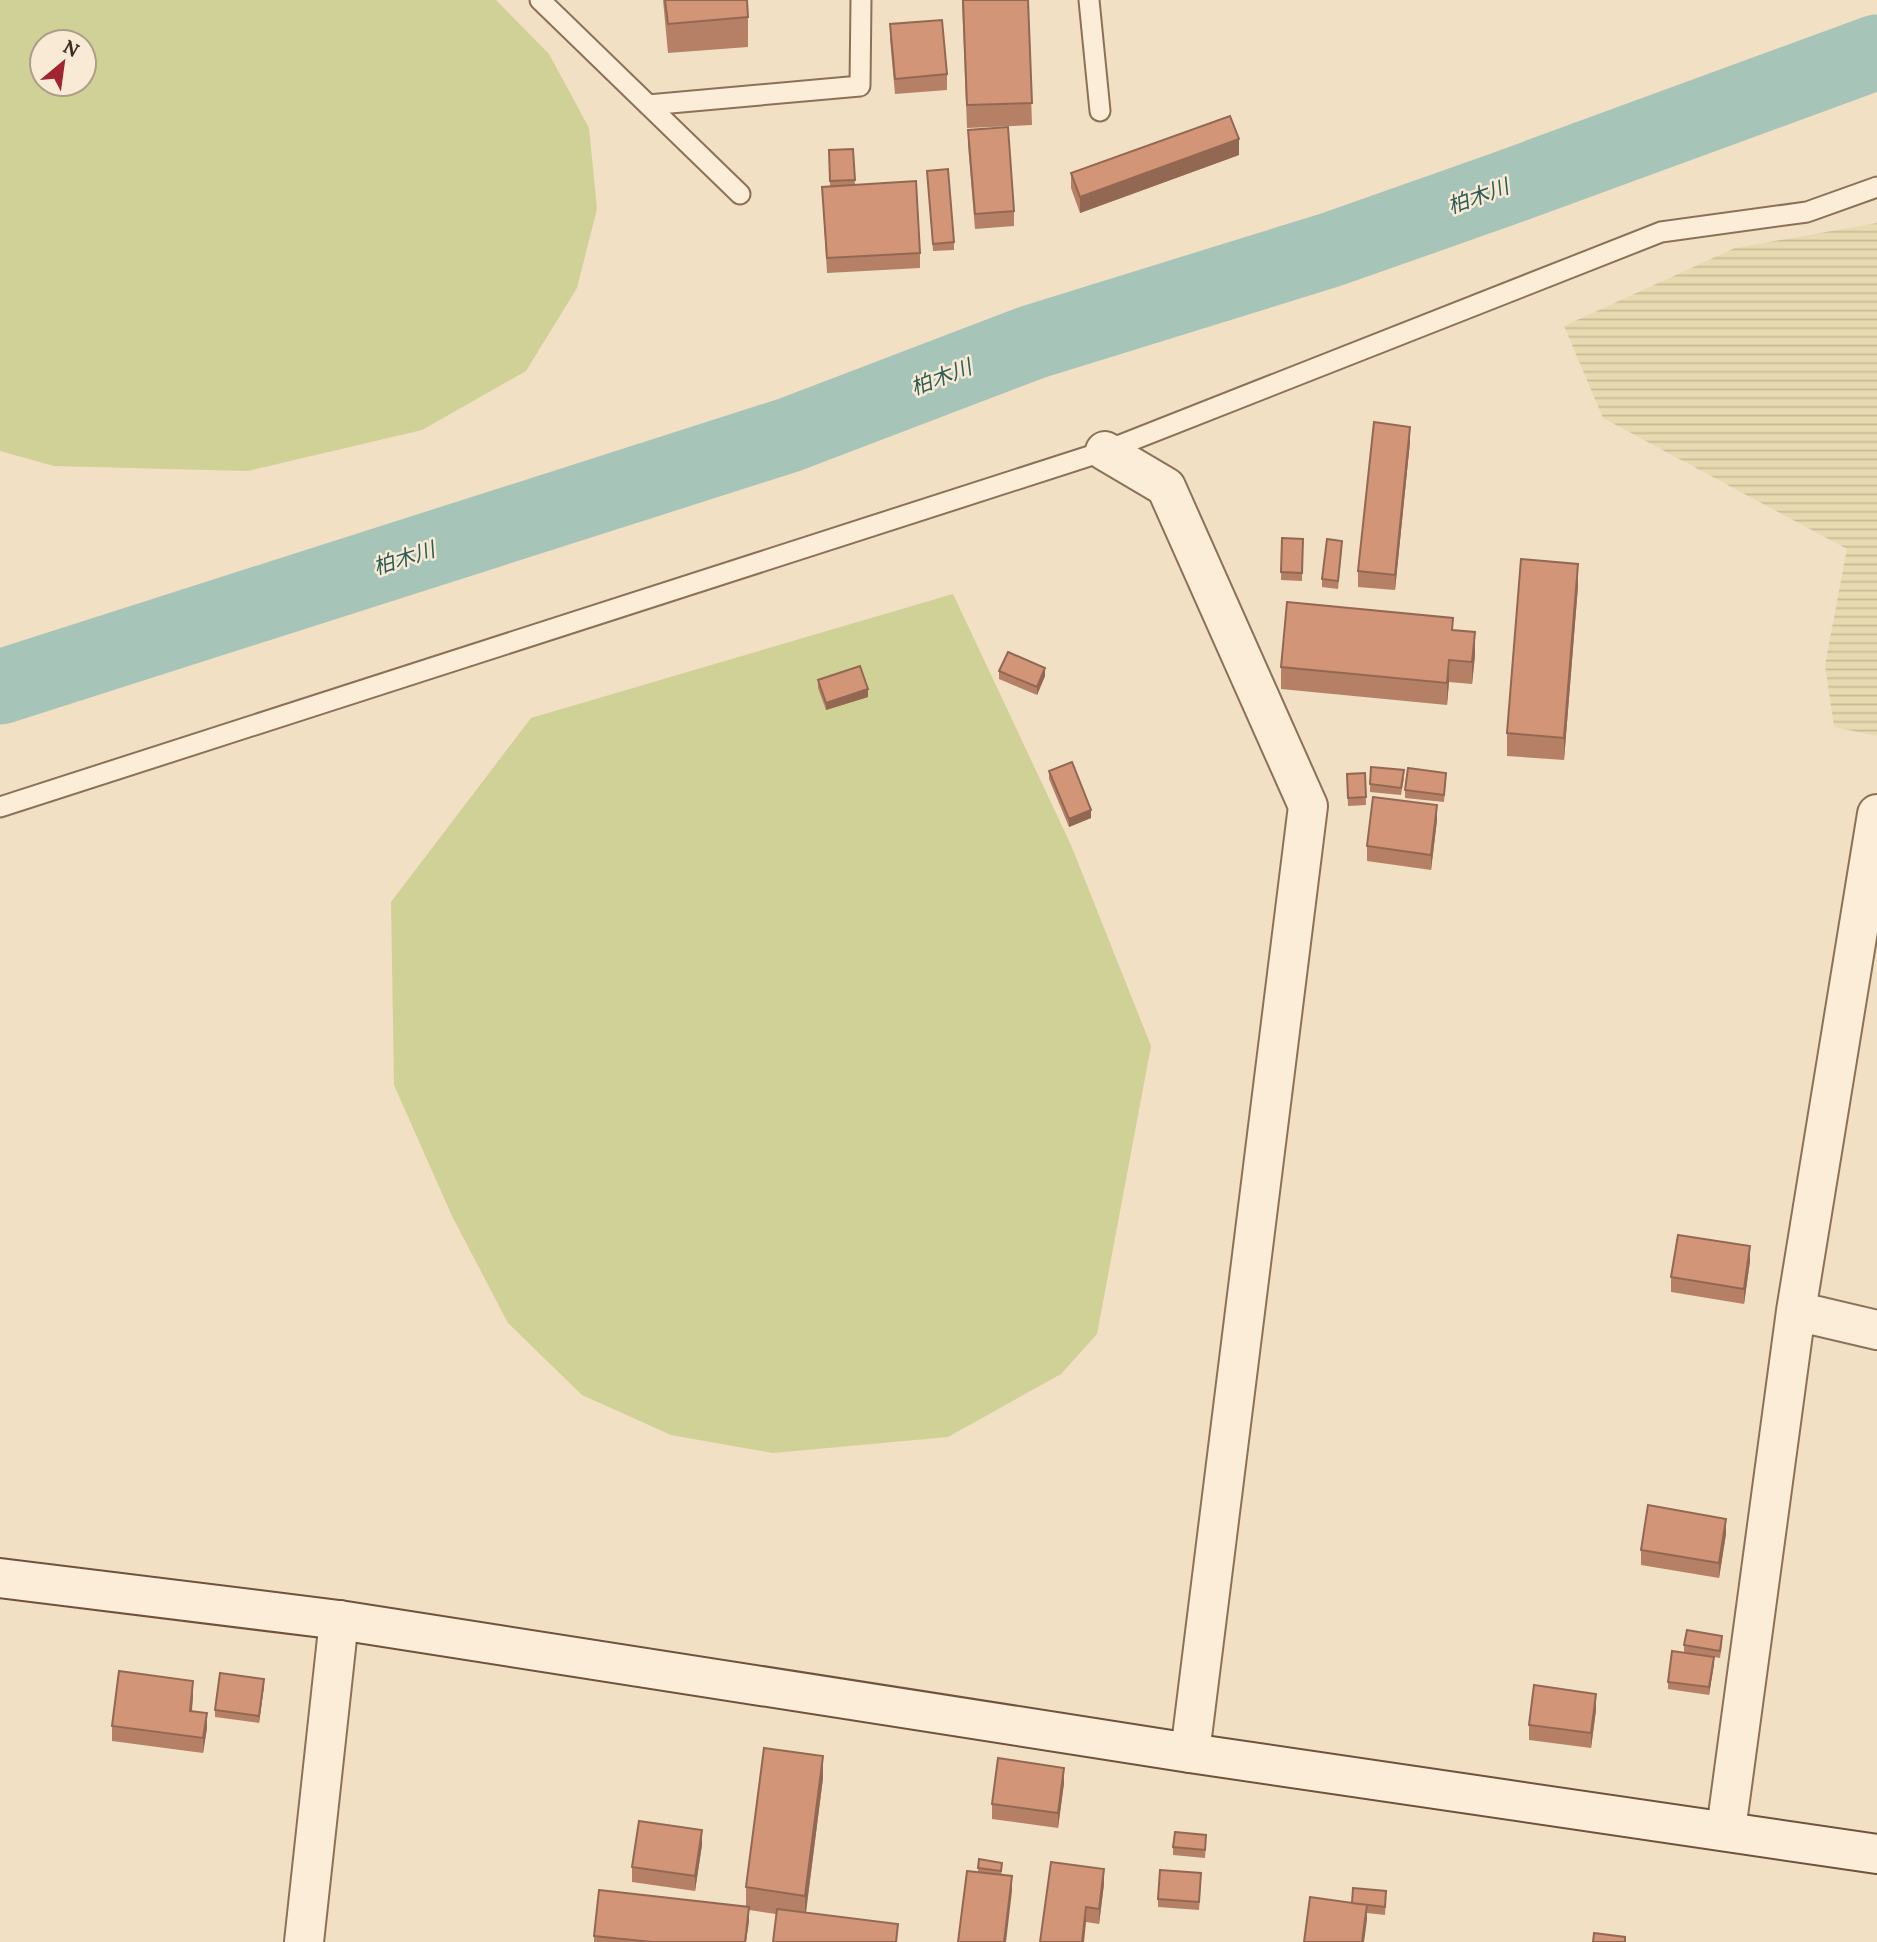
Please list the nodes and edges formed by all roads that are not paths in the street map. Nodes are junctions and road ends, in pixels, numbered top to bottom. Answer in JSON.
{"nodes":[{"id":1,"x":540,"y":0,"type":"edge"},
{"id":2,"x":860,"y":0,"type":"edge"},
{"id":3,"x":1089,"y":0,"type":"edge"},
{"id":4,"x":648,"y":106,"type":"junction"},
{"id":5,"x":1100,"y":111,"type":"dead end"},
{"id":6,"x":1877,"y":187,"type":"edge"},
{"id":7,"x":740,"y":194,"type":"dead end"},
{"id":8,"x":1105,"y":451,"type":"junction"},
{"id":9,"x":0,"y":807,"type":"edge"},
{"id":10,"x":1877,"y":814,"type":"edge"},
{"id":11,"x":1796,"y":1311,"type":"junction"},
{"id":12,"x":1877,"y":1330,"type":"edge"},
{"id":13,"x":0,"y":1578,"type":"edge"},
{"id":14,"x":339,"y":1620,"type":"junction"},
{"id":15,"x":1190,"y":1753,"type":"junction"},
{"id":16,"x":1726,"y":1830,"type":"junction"},
{"id":17,"x":1877,"y":1854,"type":"edge"},
{"id":18,"x":304,"y":1942,"type":"edge"}],
"edges":[{"from":1,"to":4,"type":"lane"},
{"from":2,"to":4,"type":"lane"},
{"from":3,"to":5,"type":"lane"},
{"from":4,"to":7,"type":"lane"},
{"from":6,"to":8,"type":"lane"},
{"from":8,"to":9,"type":"lane"},
{"from":8,"to":15,"type":"street"},
{"from":10,"to":11,"type":"street"},
{"from":11,"to":12,"type":"street"},
{"from":11,"to":16,"type":"street"},
{"from":13,"to":14,"type":"street"},
{"from":14,"to":15,"type":"street"},
{"from":14,"to":18,"type":"street"},
{"from":15,"to":16,"type":"street"},
{"from":16,"to":17,"type":"street"}]}
